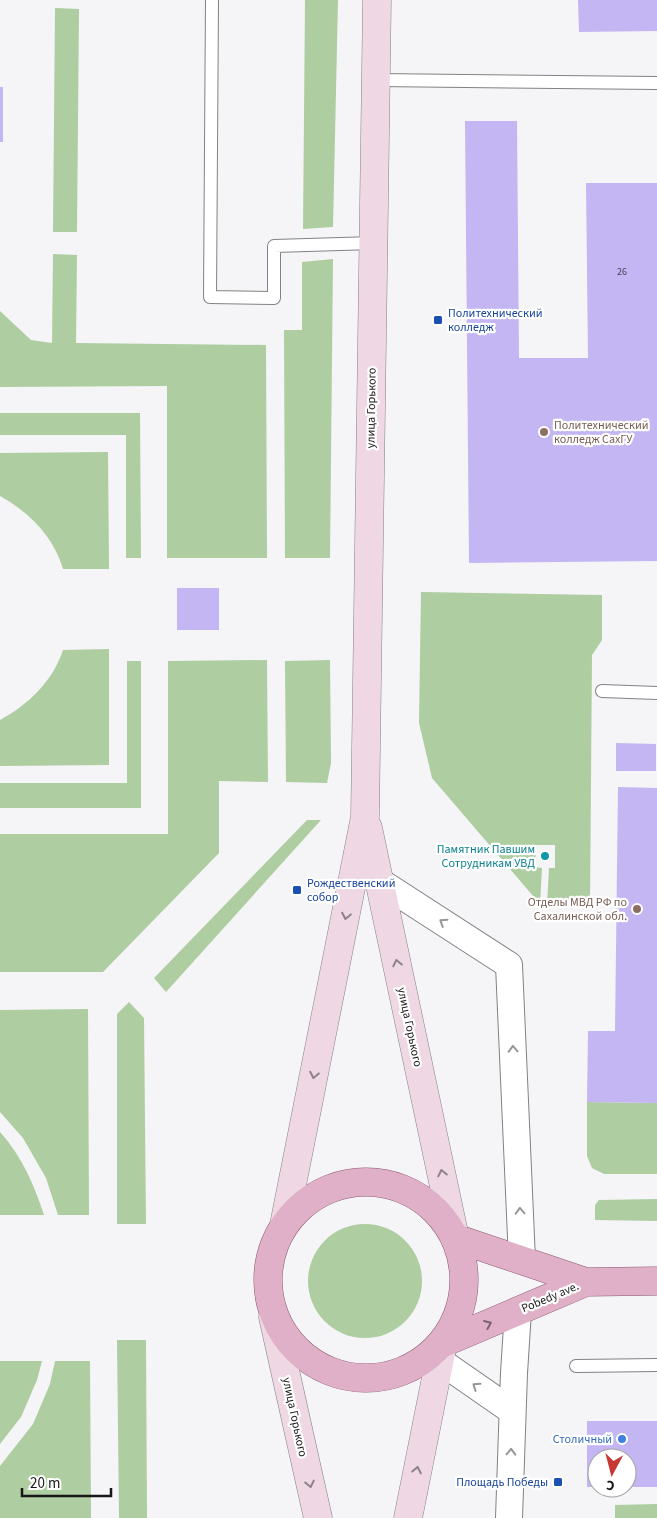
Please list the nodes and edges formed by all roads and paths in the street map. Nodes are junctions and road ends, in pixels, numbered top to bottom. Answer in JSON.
{"nodes":[{"id":1,"x":212,"y":0,"type":"edge"},
{"id":2,"x":377,"y":0,"type":"edge"},
{"id":3,"x":376,"y":80,"type":"junction"},
{"id":4,"x":657,"y":82,"type":"edge"},
{"id":5,"x":374,"y":243,"type":"junction"},
{"id":6,"x":602,"y":691,"type":"dead end"},
{"id":7,"x":657,"y":693,"type":"edge"},
{"id":8,"x":366,"y":817,"type":"junction"},
{"id":9,"x":379,"y":880,"type":"junction"},
{"id":10,"x":284,"y":1225,"type":"junction"},
{"id":11,"x":456,"y":1238,"type":"junction"},
{"id":12,"x":522,"y":1260,"type":"junction"},
{"id":13,"x":657,"y":1281,"type":"edge"},
{"id":14,"x":586,"y":1282,"type":"junction"},
{"id":15,"x":518,"y":1311,"type":"junction"},
{"id":16,"x":274,"y":1317,"type":"junction"},
{"id":17,"x":441,"y":1352,"type":"junction"},
{"id":18,"x":657,"y":1365,"type":"edge"},
{"id":19,"x":576,"y":1366,"type":"dead end"},
{"id":20,"x":512,"y":1411,"type":"junction"},
{"id":21,"x":318,"y":1518,"type":"edge"},
{"id":22,"x":408,"y":1518,"type":"edge"},
{"id":23,"x":509,"y":1518,"type":"edge"}],
"edges":[{"from":1,"to":5,"type":"lane"},
{"from":2,"to":3,"type":"main road","name":"улица Горького"},
{"from":3,"to":4,"type":"lane"},
{"from":3,"to":5,"type":"main road","name":"улица Горького"},
{"from":5,"to":8,"type":"main road","name":"улица Горького"},
{"from":6,"to":7,"type":"lane"},
{"from":8,"to":9,"type":"main road","name":"улица Горького"},
{"from":8,"to":10,"type":"main road","name":"улица Горького","one_way":true},
{"from":11,"to":9,"type":"main road","name":"улица Горького","one_way":true},
{"from":12,"to":9,"type":"street","one_way":true},
{"from":10,"to":11,"type":"main road"},
{"from":10,"to":16,"type":"main road"},
{"from":11,"to":12,"type":"main road","name":"Pobedy ave."},
{"from":11,"to":17,"type":"main road"},
{"from":12,"to":14,"type":"main road","name":"Pobedy ave."},
{"from":13,"to":14,"type":"main road"},
{"from":14,"to":15,"type":"main road","name":"Pobedy ave."},
{"from":17,"to":15,"type":"main road","name":"Pobedy ave.","one_way":true},
{"from":15,"to":20,"type":"street"},
{"from":16,"to":17,"type":"main road"},
{"from":16,"to":21,"type":"main road","name":"улица Горького","one_way":true},
{"from":20,"to":17,"type":"street","one_way":true},
{"from":22,"to":17,"type":"main road","one_way":true},
{"from":18,"to":19,"type":"lane"},
{"from":23,"to":20,"type":"street","one_way":true}]}
